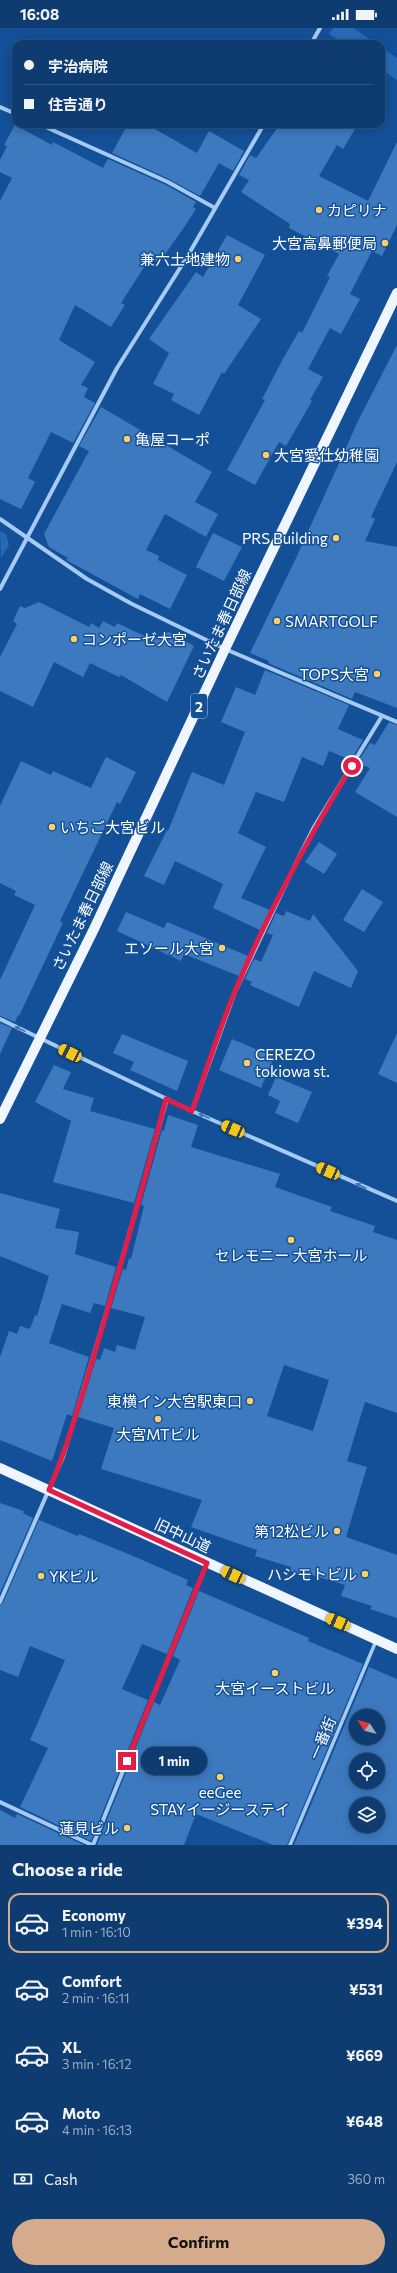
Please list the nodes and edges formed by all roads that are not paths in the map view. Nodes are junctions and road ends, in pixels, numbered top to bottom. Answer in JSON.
{"nodes":[{"id":1,"x":319,"y":28,"type":"edge"},
{"id":2,"x":313,"y":40,"type":"edge"},
{"id":3,"x":0,"y":106,"type":"edge"},
{"id":4,"x":12,"y":112,"type":"edge"},
{"id":5,"x":48,"y":128,"type":"edge"},
{"id":6,"x":262,"y":128,"type":"edge"},
{"id":7,"x":215,"y":208,"type":"junction"},
{"id":8,"x":397,"y":293,"type":"edge"},
{"id":9,"x":0,"y":519,"type":"edge"},
{"id":10,"x":28,"y":540,"type":"junction"},
{"id":11,"x":0,"y":589,"type":"edge"},
{"id":12,"x":225,"y":649,"type":"junction"},
{"id":13,"x":382,"y":716,"type":"junction"},
{"id":14,"x":397,"y":722,"type":"edge"},
{"id":15,"x":0,"y":1019,"type":"edge"},
{"id":16,"x":39,"y":1038,"type":"junction"},
{"id":17,"x":166,"y":1099,"type":"junction"},
{"id":18,"x":192,"y":1111,"type":"junction"},
{"id":19,"x":0,"y":1119,"type":"edge"},
{"id":20,"x":397,"y":1201,"type":"edge"},
{"id":21,"x":0,"y":1468,"type":"edge"},
{"id":22,"x":49,"y":1490,"type":"junction"},
{"id":23,"x":207,"y":1563,"type":"junction"},
{"id":24,"x":0,"y":1602,"type":"edge"},
{"id":25,"x":377,"y":1640,"type":"junction"},
{"id":26,"x":397,"y":1649,"type":"edge"},
{"id":27,"x":0,"y":1802,"type":"edge"},
{"id":28,"x":93,"y":1845,"type":"edge"},
{"id":29,"x":290,"y":1845,"type":"edge"}],
"edges":[{"from":1,"to":2,"type":"street"},
{"from":3,"to":4,"type":"street"},
{"from":5,"to":7,"type":"street"},
{"from":6,"to":7,"type":"street"},
{"from":7,"to":10,"type":"street"},
{"from":8,"to":12,"type":"main road","name":"さいたま春日部線","number":"2"},
{"from":9,"to":10,"type":"street"},
{"from":10,"to":11,"type":"street"},
{"from":10,"to":12,"type":"street"},
{"from":12,"to":13,"type":"street"},
{"from":12,"to":16,"type":"main road","name":"さいたま春日部線","number":"2"},
{"from":13,"to":14,"type":"street"},
{"from":13,"to":18,"type":"street"},
{"from":16,"to":15,"type":"street","one_way":true},
{"from":16,"to":17,"type":"street"},
{"from":16,"to":19,"type":"main road","name":"さいたま春日部線","number":"2"},
{"from":17,"to":18,"type":"street"},
{"from":17,"to":22,"type":"street"},
{"from":20,"to":18,"type":"street","one_way":true},
{"from":21,"to":22,"type":"main road","name":"旧中山道"},
{"from":22,"to":23,"type":"main road","name":"旧中山道"},
{"from":22,"to":24,"type":"street"},
{"from":23,"to":25,"type":"main road","name":"旧中山道"},
{"from":23,"to":28,"type":"street"},
{"from":25,"to":26,"type":"main road","name":"旧中山道"},
{"from":25,"to":29,"type":"street","name":"一番街"},
{"from":27,"to":28,"type":"street"}]}
